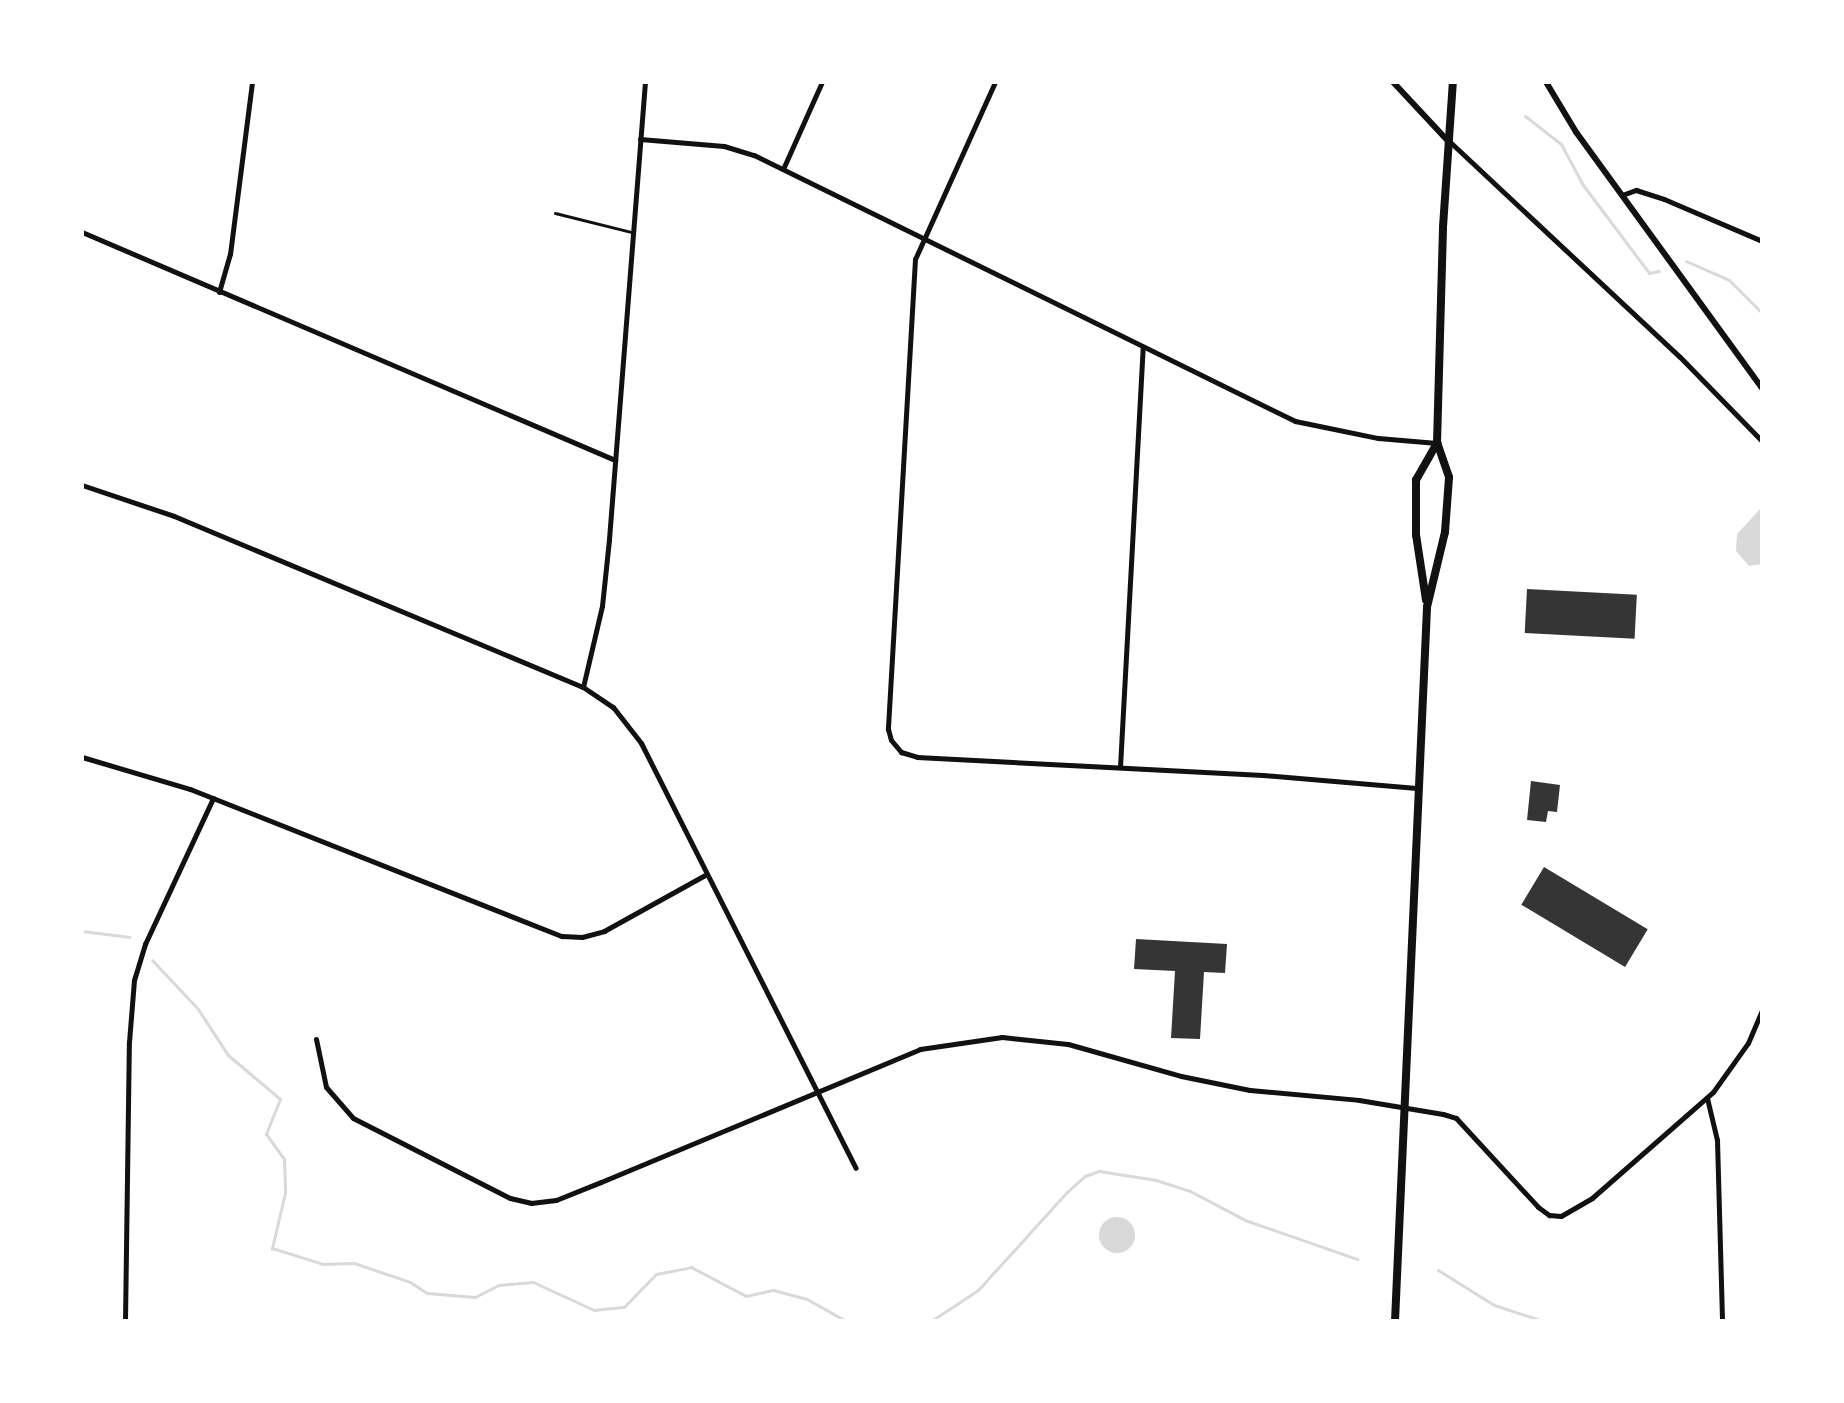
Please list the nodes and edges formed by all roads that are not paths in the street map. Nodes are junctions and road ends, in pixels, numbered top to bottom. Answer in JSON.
{"nodes":[{"id":1,"x":252,"y":82,"type":"edge"},
{"id":2,"x":645,"y":82,"type":"edge"},
{"id":3,"x":822,"y":82,"type":"edge"},
{"id":4,"x":995,"y":82,"type":"edge"},
{"id":5,"x":1393,"y":82,"type":"edge"},
{"id":6,"x":1453,"y":82,"type":"edge"},
{"id":7,"x":1546,"y":82,"type":"edge"},
{"id":8,"x":640,"y":139,"type":"junction"},
{"id":9,"x":1448,"y":141,"type":"junction"},
{"id":10,"x":783,"y":169,"type":"junction"},
{"id":11,"x":1622,"y":195,"type":"junction"},
{"id":12,"x":555,"y":213,"type":"dead end"},
{"id":13,"x":82,"y":232,"type":"edge"},
{"id":14,"x":631,"y":232,"type":"junction"},
{"id":15,"x":925,"y":239,"type":"junction"},
{"id":16,"x":1762,"y":241,"type":"edge"},
{"id":17,"x":219,"y":292,"type":"junction"},
{"id":18,"x":1143,"y":348,"type":"junction"},
{"id":19,"x":1762,"y":388,"type":"edge"},
{"id":20,"x":1762,"y":441,"type":"edge"},
{"id":21,"x":1437,"y":443,"type":"junction"},
{"id":22,"x":615,"y":460,"type":"junction"},
{"id":23,"x":82,"y":485,"type":"edge"},
{"id":24,"x":1427,"y":607,"type":"junction"},
{"id":25,"x":583,"y":687,"type":"junction"},
{"id":26,"x":82,"y":757,"type":"edge"},
{"id":27,"x":1120,"y":767,"type":"junction"},
{"id":28,"x":1419,"y":788,"type":"junction"},
{"id":29,"x":213,"y":798,"type":"junction"},
{"id":30,"x":705,"y":875,"type":"junction"},
{"id":31,"x":1762,"y":1010,"type":"edge"},
{"id":32,"x":316,"y":1039,"type":"dead end"},
{"id":33,"x":816,"y":1092,"type":"junction"},
{"id":34,"x":1707,"y":1098,"type":"junction"},
{"id":35,"x":1405,"y":1106,"type":"junction"},
{"id":36,"x":856,"y":1168,"type":"dead end"},
{"id":37,"x":125,"y":1321,"type":"edge"},
{"id":38,"x":1395,"y":1321,"type":"edge"},
{"id":39,"x":1722,"y":1321,"type":"edge"}],
"edges":[{"from":1,"to":17,"type":"street"},
{"from":2,"to":8,"type":"street"},
{"from":3,"to":10,"type":"street"},
{"from":4,"to":15,"type":"street"},
{"from":5,"to":9,"type":"street"},
{"from":6,"to":9,"type":"main road"},
{"from":7,"to":11,"type":"street"},
{"from":8,"to":10,"type":"street"},
{"from":8,"to":14,"type":"street"},
{"from":9,"to":20,"type":"street"},
{"from":9,"to":21,"type":"main road"},
{"from":10,"to":15,"type":"street"},
{"from":11,"to":16,"type":"street"},
{"from":11,"to":19,"type":"street"},
{"from":12,"to":14,"type":"lane"},
{"from":13,"to":17,"type":"street"},
{"from":14,"to":22,"type":"street"},
{"from":15,"to":18,"type":"street"},
{"from":15,"to":27,"type":"street"},
{"from":17,"to":22,"type":"street"},
{"from":18,"to":21,"type":"street"},
{"from":18,"to":27,"type":"street"},
{"from":21,"to":24,"type":"main road"},
{"from":21,"to":24,"type":"main road"},
{"from":22,"to":25,"type":"street"},
{"from":23,"to":25,"type":"street"},
{"from":24,"to":28,"type":"main road"},
{"from":25,"to":30,"type":"street"},
{"from":26,"to":29,"type":"street"},
{"from":27,"to":28,"type":"street"},
{"from":28,"to":35,"type":"main road"},
{"from":29,"to":30,"type":"street"},
{"from":29,"to":37,"type":"street"},
{"from":30,"to":33,"type":"street"},
{"from":31,"to":34,"type":"street"},
{"from":32,"to":33,"type":"street"},
{"from":33,"to":35,"type":"street"},
{"from":33,"to":36,"type":"street"},
{"from":34,"to":35,"type":"street"},
{"from":34,"to":39,"type":"street"},
{"from":35,"to":38,"type":"main road"}]}
